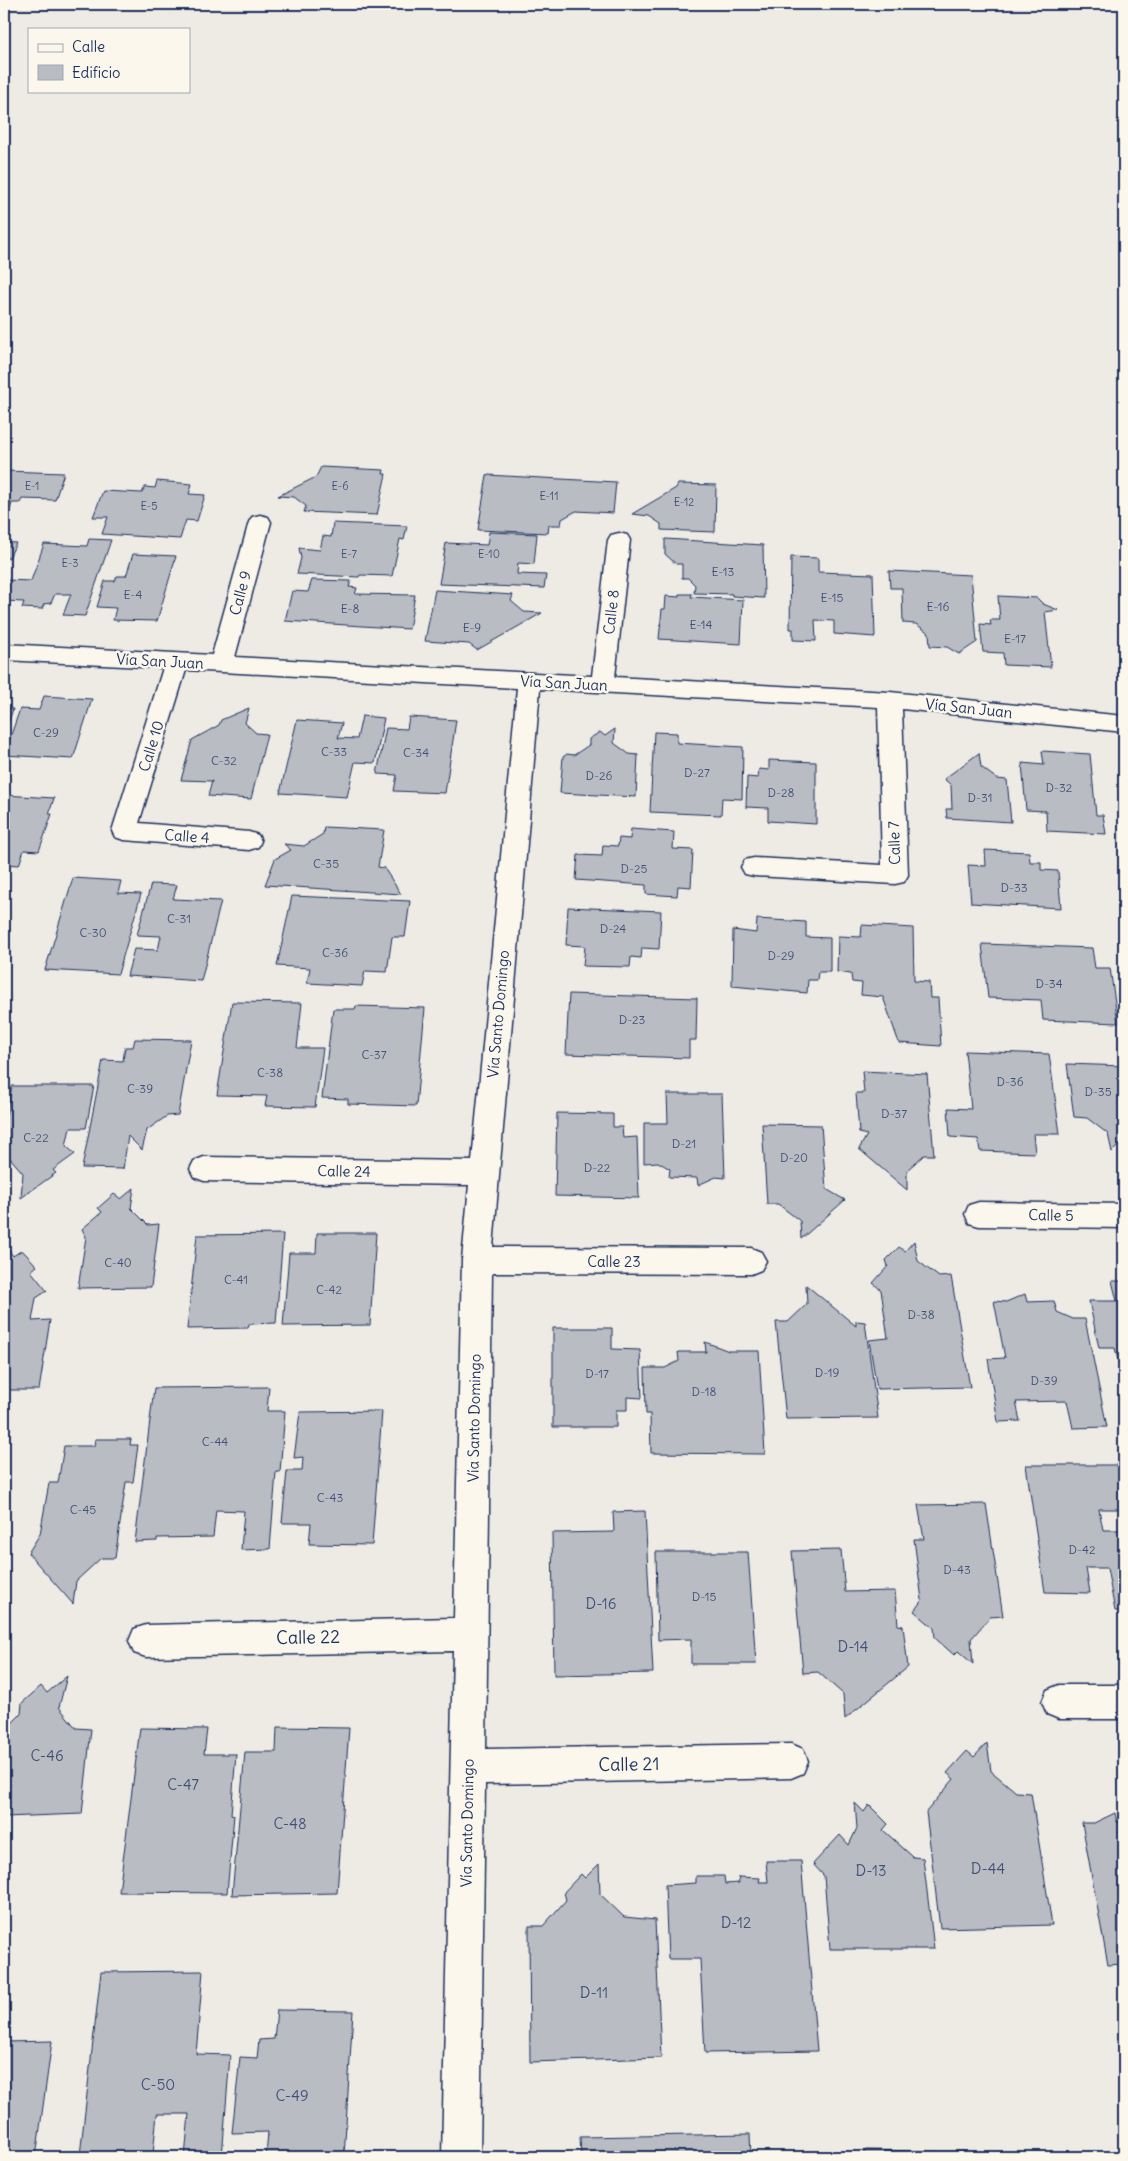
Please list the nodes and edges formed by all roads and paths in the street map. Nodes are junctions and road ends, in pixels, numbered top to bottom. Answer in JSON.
{"nodes":[{"id":1,"x":260,"y":522,"type":"dead end"},
{"id":2,"x":619,"y":540,"type":"dead end"},
{"id":3,"x":4,"y":652,"type":"edge"},
{"id":4,"x":177,"y":662,"type":"junction"},
{"id":5,"x":220,"y":664,"type":"junction"},
{"id":6,"x":530,"y":681,"type":"junction"},
{"id":7,"x":603,"y":685,"type":"junction"},
{"id":8,"x":890,"y":700,"type":"junction"},
{"id":9,"x":1124,"y":724,"type":"edge"},
{"id":10,"x":124,"y":831,"type":"joint"},
{"id":11,"x":249,"y":840,"type":"dead end"},
{"id":12,"x":754,"y":867,"type":"dead end"},
{"id":13,"x":204,"y":1169,"type":"dead end"},
{"id":14,"x":484,"y":1172,"type":"junction"},
{"id":15,"x":979,"y":1214,"type":"dead end"},
{"id":16,"x":1124,"y":1216,"type":"edge"},
{"id":17,"x":477,"y":1260,"type":"junction"},
{"id":18,"x":751,"y":1261,"type":"dead end"},
{"id":19,"x":470,"y":1634,"type":"junction"},
{"id":20,"x":146,"y":1641,"type":"dead end"},
{"id":21,"x":1059,"y":1702,"type":"dead end"},
{"id":22,"x":1124,"y":1702,"type":"edge"},
{"id":23,"x":791,"y":1761,"type":"dead end"},
{"id":24,"x":468,"y":1767,"type":"junction"},
{"id":25,"x":461,"y":2157,"type":"edge"}],
"edges":[{"from":1,"to":5,"type":"street","name":"Calle 9"},
{"from":2,"to":7,"type":"street","name":"Calle 8"},
{"from":3,"to":4,"type":"street","name":"Vía San Juan"},
{"from":4,"to":5,"type":"street","name":"Vía San Juan"},
{"from":4,"to":10,"type":"street","name":"Calle 10"},
{"from":5,"to":6,"type":"street","name":"Vía San Juan"},
{"from":6,"to":7,"type":"street","name":"Vía San Juan"},
{"from":6,"to":14,"type":"street","name":"Vía Santo Domingo"},
{"from":7,"to":8,"type":"street","name":"Vía San Juan"},
{"from":8,"to":9,"type":"street","name":"Vía San Juan"},
{"from":8,"to":12,"type":"street","name":"Calle 7"},
{"from":10,"to":11,"type":"street","name":"Calle 4"},
{"from":13,"to":14,"type":"street","name":"Calle 24"},
{"from":14,"to":17,"type":"street","name":"Vía Santo Domingo"},
{"from":15,"to":16,"type":"street","name":"Calle 5"},
{"from":17,"to":18,"type":"street","name":"Calle 23"},
{"from":17,"to":19,"type":"street","name":"Vía Santo Domingo"},
{"from":19,"to":20,"type":"street","name":"Calle 22"},
{"from":19,"to":24,"type":"street","name":"Vía Santo Domingo"},
{"from":21,"to":22,"type":"street"},
{"from":23,"to":24,"type":"street","name":"Calle 21"},
{"from":24,"to":25,"type":"street","name":"Vía Santo Domingo"}]}
